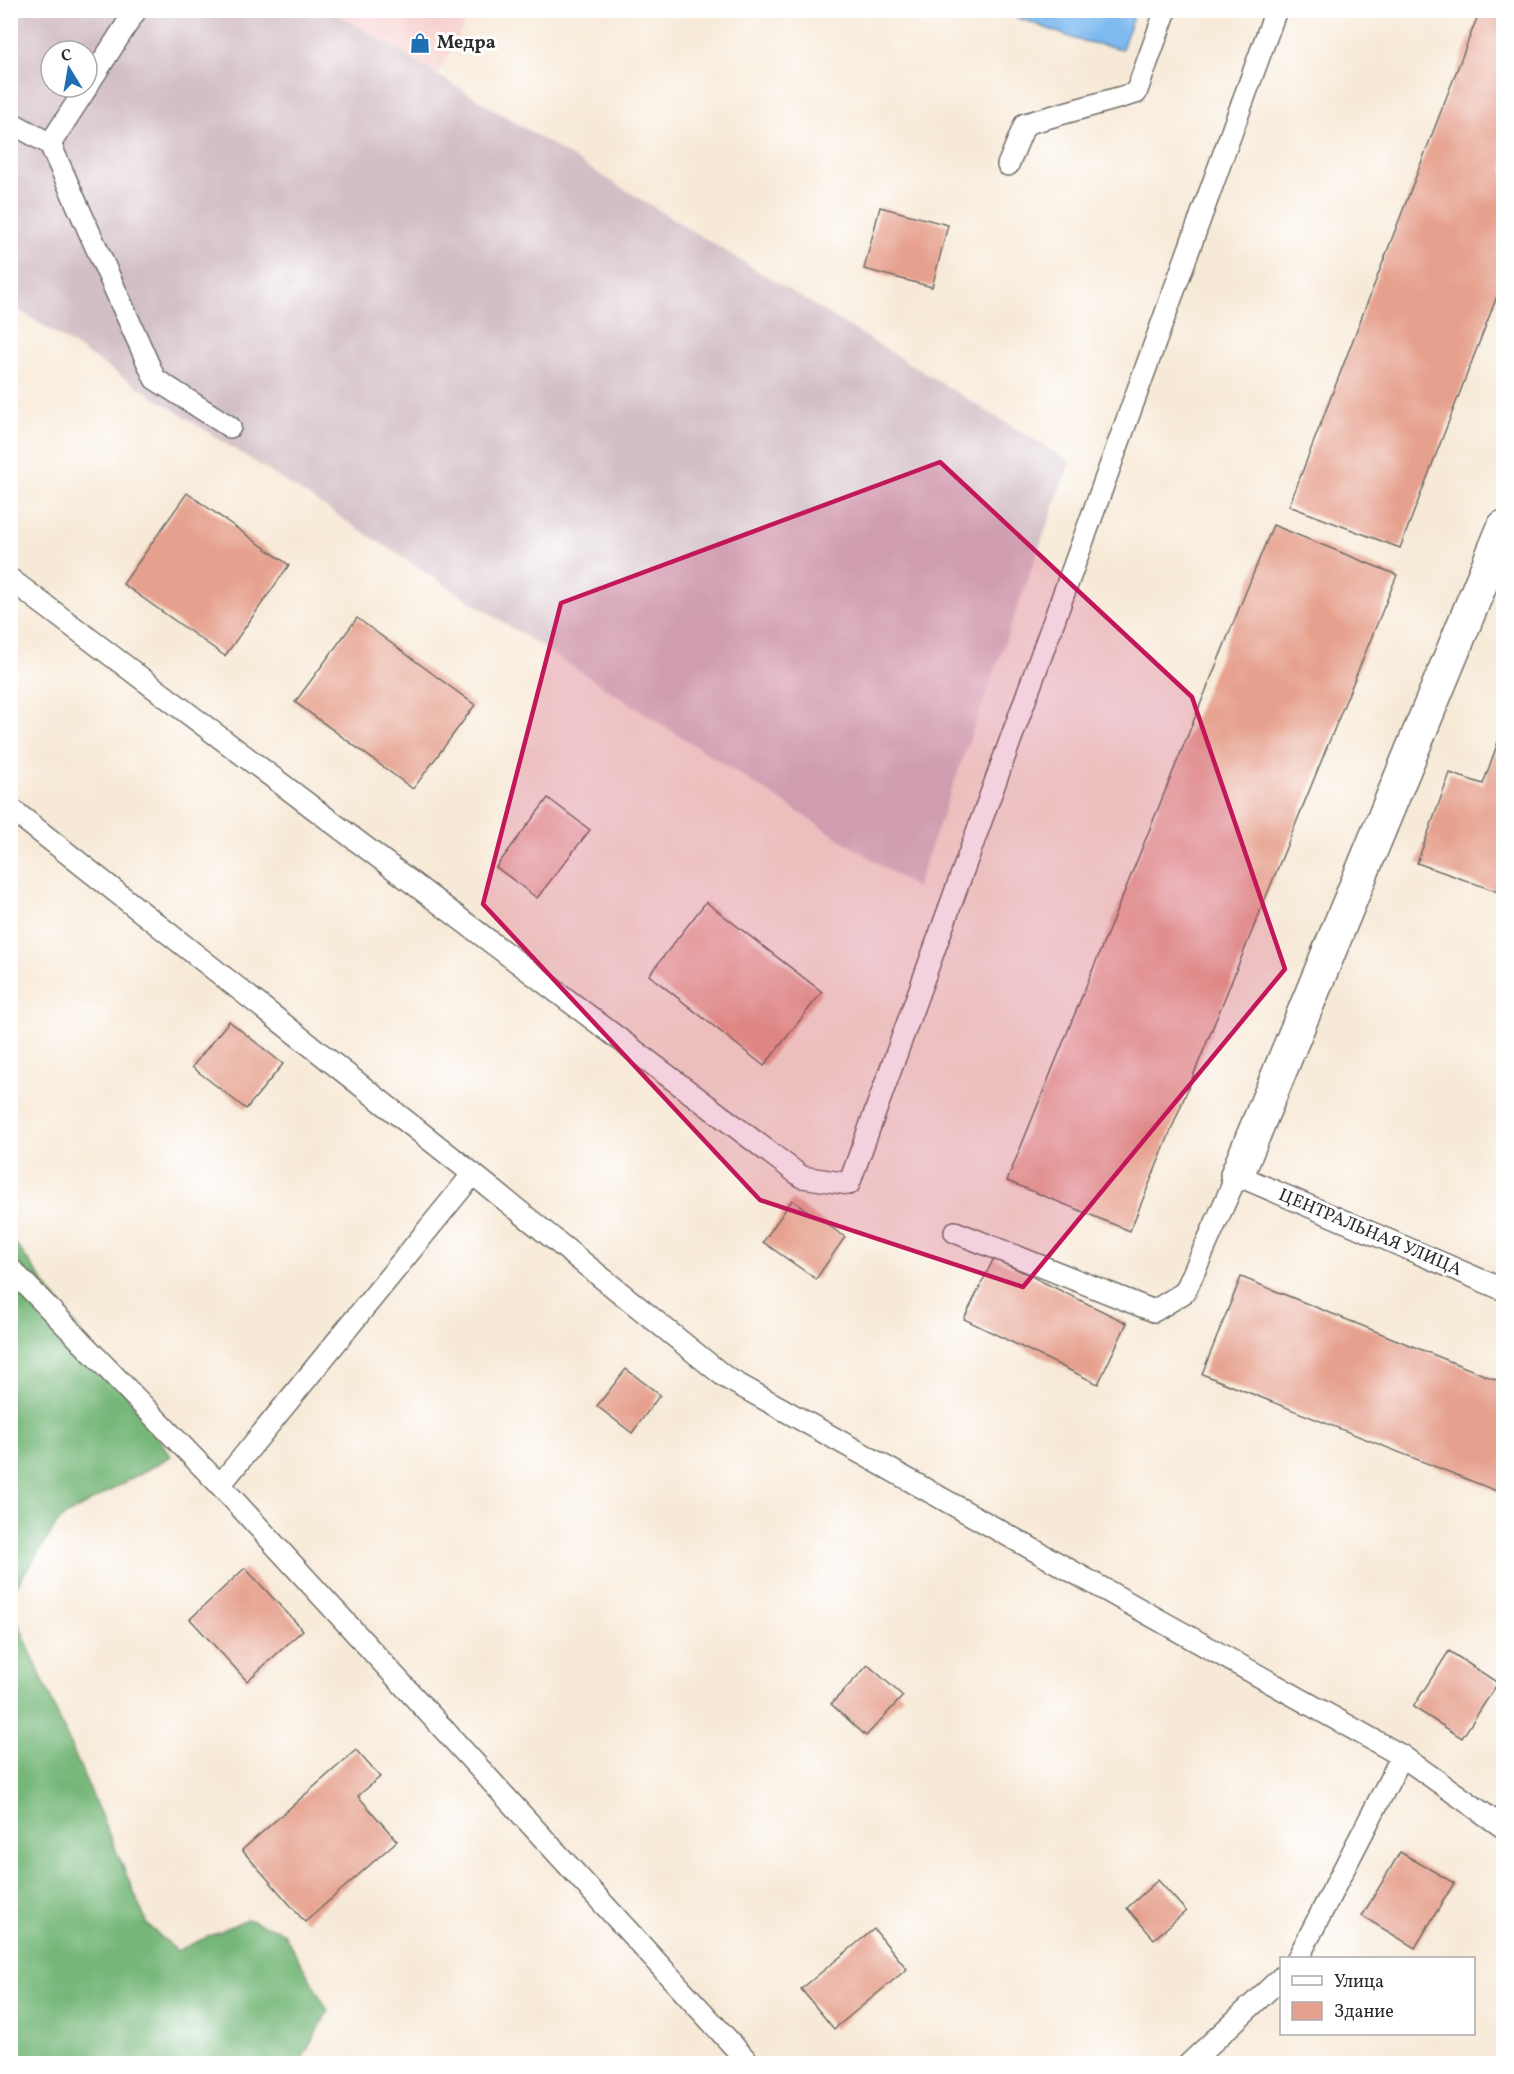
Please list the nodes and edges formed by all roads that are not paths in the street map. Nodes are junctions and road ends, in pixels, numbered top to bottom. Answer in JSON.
{"nodes":[{"id":1,"x":136,"y":10,"type":"edge"},
{"id":2,"x":1166,"y":10,"type":"edge"},
{"id":3,"x":1276,"y":10,"type":"edge"},
{"id":4,"x":99,"y":68,"type":"edge"},
{"id":5,"x":79,"y":99,"type":"edge"},
{"id":6,"x":10,"y":122,"type":"edge"},
{"id":7,"x":50,"y":144,"type":"junction"},
{"id":8,"x":1008,"y":165,"type":"dead end"},
{"id":9,"x":230,"y":428,"type":"dead end"},
{"id":10,"x":1503,"y":527,"type":"edge"},
{"id":11,"x":10,"y":579,"type":"edge"},
{"id":12,"x":10,"y":808,"type":"edge"},
{"id":13,"x":474,"y":1174,"type":"junction"},
{"id":14,"x":1238,"y":1175,"type":"junction"},
{"id":15,"x":955,"y":1232,"type":"dead end"},
{"id":16,"x":10,"y":1268,"type":"edge"},
{"id":17,"x":1503,"y":1290,"type":"edge"},
{"id":18,"x":220,"y":1485,"type":"junction"},
{"id":19,"x":1402,"y":1756,"type":"junction"},
{"id":20,"x":1503,"y":1828,"type":"edge"},
{"id":21,"x":1299,"y":1957,"type":"edge"},
{"id":22,"x":1280,"y":1978,"type":"edge"},
{"id":23,"x":750,"y":2064,"type":"edge"},
{"id":24,"x":1190,"y":2064,"type":"edge"}],
"edges":[{"from":1,"to":4,"type":"lane"},
{"from":2,"to":8,"type":"lane"},
{"from":3,"to":11,"type":"lane"},
{"from":5,"to":7,"type":"lane"},
{"from":6,"to":7,"type":"lane"},
{"from":7,"to":9,"type":"lane"},
{"from":10,"to":14,"type":"street"},
{"from":12,"to":13,"type":"lane"},
{"from":13,"to":18,"type":"lane"},
{"from":13,"to":19,"type":"lane"},
{"from":14,"to":15,"type":"lane"},
{"from":14,"to":17,"type":"lane","name":"ЦЕНТРАЛЬНАЯ УЛИЦА"},
{"from":16,"to":18,"type":"lane"},
{"from":18,"to":23,"type":"lane"},
{"from":19,"to":20,"type":"lane"},
{"from":19,"to":21,"type":"lane"},
{"from":22,"to":24,"type":"lane"}]}
